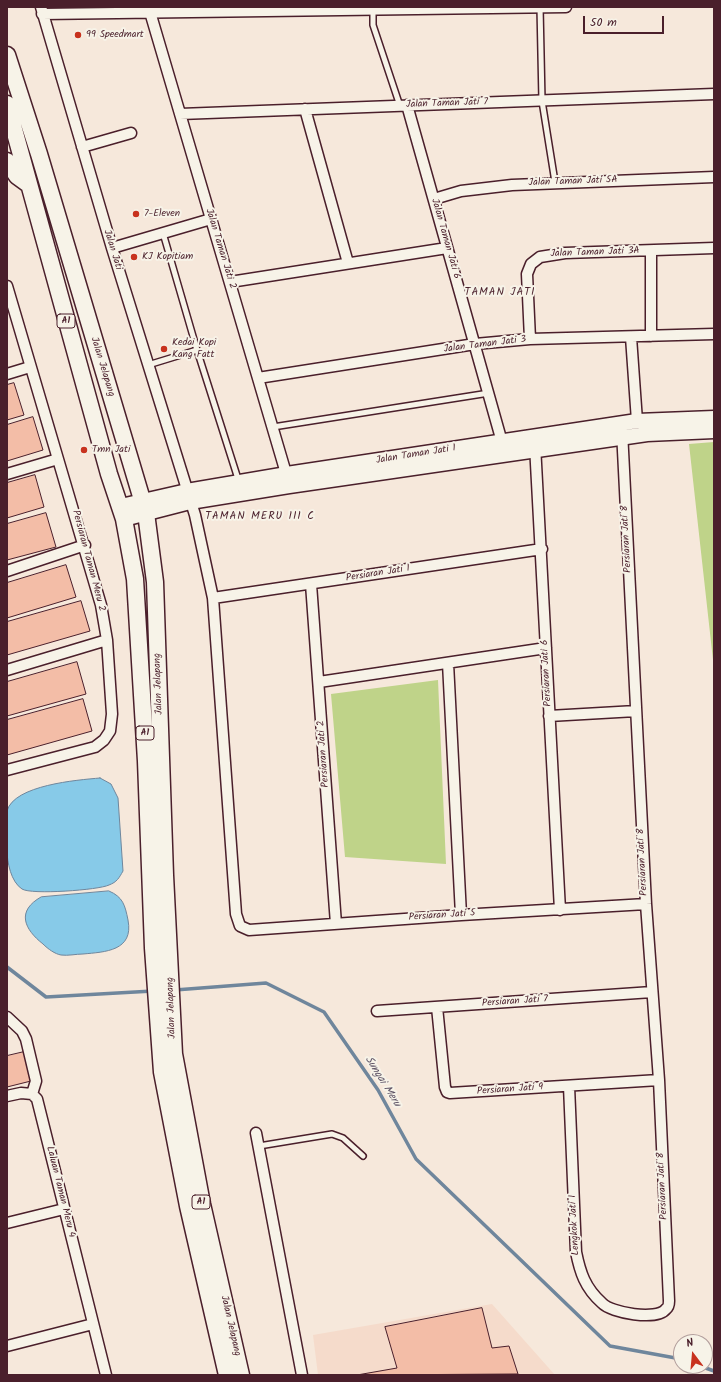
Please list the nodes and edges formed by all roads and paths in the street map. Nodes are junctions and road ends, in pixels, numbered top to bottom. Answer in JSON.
{"nodes":[{"id":1,"x":540,"y":7,"type":"edge"},
{"id":2,"x":566,"y":7,"type":"edge"},
{"id":3,"x":373,"y":8,"type":"edge"},
{"id":4,"x":41,"y":10,"type":"edge"},
{"id":5,"x":150,"y":12,"type":"junction"},
{"id":6,"x":7,"y":55,"type":"edge"},
{"id":7,"x":7,"y":73,"type":"edge"},
{"id":8,"x":714,"y":94,"type":"edge"},
{"id":9,"x":542,"y":101,"type":"junction"},
{"id":10,"x":7,"y":104,"type":"edge"},
{"id":11,"x":404,"y":106,"type":"junction"},
{"id":12,"x":305,"y":109,"type":"junction"},
{"id":13,"x":180,"y":114,"type":"junction"},
{"id":14,"x":130,"y":134,"type":"dead end"},
{"id":15,"x":11,"y":135,"type":"edge"},
{"id":16,"x":34,"y":138,"type":"junction"},
{"id":17,"x":82,"y":147,"type":"junction"},
{"id":18,"x":7,"y":161,"type":"edge"},
{"id":19,"x":714,"y":177,"type":"edge"},
{"id":20,"x":555,"y":182,"type":"junction"},
{"id":21,"x":28,"y":184,"type":"junction"},
{"id":22,"x":434,"y":198,"type":"junction"},
{"id":23,"x":211,"y":219,"type":"junction"},
{"id":24,"x":163,"y":233,"type":"junction"},
{"id":25,"x":112,"y":248,"type":"junction"},
{"id":26,"x":448,"y":248,"type":"junction"},
{"id":27,"x":714,"y":248,"type":"edge"},
{"id":28,"x":651,"y":251,"type":"junction"},
{"id":29,"x":348,"y":263,"type":"junction"},
{"id":30,"x":230,"y":282,"type":"junction"},
{"id":31,"x":7,"y":286,"type":"edge"},
{"id":32,"x":714,"y":334,"type":"edge"},
{"id":33,"x":651,"y":336,"type":"junction"},
{"id":34,"x":631,"y":337,"type":"junction"},
{"id":35,"x":530,"y":339,"type":"junction"},
{"id":36,"x":475,"y":344,"type":"junction"},
{"id":37,"x":197,"y":350,"type":"junction"},
{"id":38,"x":148,"y":365,"type":"junction"},
{"id":39,"x":30,"y":367,"type":"junction"},
{"id":40,"x":7,"y":374,"type":"edge"},
{"id":41,"x":258,"y":378,"type":"junction"},
{"id":42,"x":489,"y":393,"type":"junction"},
{"id":43,"x":714,"y":418,"type":"edge"},
{"id":44,"x":637,"y":421,"type":"junction"},
{"id":45,"x":622,"y":424,"type":"junction"},
{"id":46,"x":273,"y":427,"type":"junction"},
{"id":47,"x":714,"y":431,"type":"edge"},
{"id":48,"x":621,"y":438,"type":"junction"},
{"id":49,"x":502,"y":442,"type":"junction"},
{"id":50,"x":535,"y":443,"type":"junction"},
{"id":51,"x":58,"y":459,"type":"junction"},
{"id":52,"x":7,"y":474,"type":"edge"},
{"id":53,"x":288,"y":480,"type":"junction"},
{"id":54,"x":240,"y":483,"type":"junction"},
{"id":55,"x":189,"y":497,"type":"junction"},
{"id":56,"x":144,"y":507,"type":"junction"},
{"id":57,"x":122,"y":512,"type":"junction"},
{"id":58,"x":85,"y":545,"type":"junction"},
{"id":59,"x":542,"y":549,"type":"junction"},
{"id":60,"x":7,"y":571,"type":"edge"},
{"id":61,"x":311,"y":584,"type":"junction"},
{"id":62,"x":214,"y":598,"type":"junction"},
{"id":63,"x":107,"y":640,"type":"junction"},
{"id":64,"x":546,"y":648,"type":"junction"},
{"id":65,"x":448,"y":663,"type":"junction"},
{"id":66,"x":7,"y":670,"type":"edge"},
{"id":67,"x":319,"y":682,"type":"junction"},
{"id":68,"x":636,"y":711,"type":"junction"},
{"id":69,"x":549,"y":716,"type":"junction"},
{"id":70,"x":7,"y":770,"type":"edge"},
{"id":71,"x":646,"y":904,"type":"junction"},
{"id":72,"x":560,"y":910,"type":"junction"},
{"id":73,"x":461,"y":915,"type":"junction"},
{"id":74,"x":336,"y":924,"type":"junction"},
{"id":75,"x":240,"y":926,"type":"joint"},
{"id":76,"x":652,"y":992,"type":"junction"},
{"id":77,"x":437,"y":1007,"type":"junction"},
{"id":78,"x":377,"y":1011,"type":"dead end"},
{"id":79,"x":7,"y":1017,"type":"edge"},
{"id":80,"x":165,"y":1028,"type":"junction"},
{"id":81,"x":658,"y":1080,"type":"junction"},
{"id":82,"x":569,"y":1086,"type":"junction"},
{"id":83,"x":32,"y":1094,"type":"junction"},
{"id":84,"x":7,"y":1096,"type":"edge"},
{"id":85,"x":256,"y":1133,"type":"dead end"},
{"id":86,"x":258,"y":1146,"type":"junction"},
{"id":87,"x":362,"y":1156,"type":"dead end"},
{"id":88,"x":64,"y":1209,"type":"junction"},
{"id":89,"x":7,"y":1223,"type":"edge"},
{"id":90,"x":669,"y":1301,"type":"joint"},
{"id":91,"x":93,"y":1324,"type":"junction"},
{"id":92,"x":7,"y":1346,"type":"edge"},
{"id":93,"x":106,"y":1375,"type":"edge"},
{"id":94,"x":227,"y":1375,"type":"edge"},
{"id":95,"x":241,"y":1375,"type":"edge"},
{"id":96,"x":302,"y":1375,"type":"edge"}],
"edges":[{"from":1,"to":2,"type":"street"},
{"from":1,"to":3,"type":"street"},
{"from":1,"to":9,"type":"lane"},
{"from":3,"to":5,"type":"street"},
{"from":3,"to":11,"type":"lane"},
{"from":4,"to":5,"type":"street"},
{"from":4,"to":17,"type":"street","name":"Jalan Jati"},
{"from":5,"to":13,"type":"street","name":"Jalan Taman Jati 2"},
{"from":6,"to":16,"type":"main road","name":"Jalan Jelapang","number":"A1"},
{"from":7,"to":15,"type":"street"},
{"from":8,"to":9,"type":"street","name":"Jalan Taman Jati 7"},
{"from":9,"to":11,"type":"street","name":"Jalan Taman Jati 7"},
{"from":9,"to":20,"type":"lane"},
{"from":10,"to":15,"type":"main road","name":"Jalan Jelapang","number":"A1"},
{"from":11,"to":12,"type":"street","name":"Jalan Taman Jati 7"},
{"from":11,"to":22,"type":"street","name":"Jalan Taman Jati 6"},
{"from":12,"to":13,"type":"street","name":"Jalan Taman Jati 7"},
{"from":12,"to":29,"type":"street"},
{"from":13,"to":23,"type":"street","name":"Jalan Taman Jati 2"},
{"from":14,"to":17,"type":"street"},
{"from":15,"to":16,"type":"street"},
{"from":15,"to":21,"type":"main road","name":"Jalan Jelapang","number":"A1"},
{"from":16,"to":56,"type":"main road","name":"Jalan Jelapang","number":"A1"},
{"from":17,"to":25,"type":"street","name":"Jalan Jati"},
{"from":18,"to":21,"type":"main road"},
{"from":19,"to":20,"type":"street","name":"Jalan Taman Jati 5A"},
{"from":20,"to":22,"type":"street","name":"Jalan Taman Jati 5A"},
{"from":21,"to":57,"type":"main road","name":"Jalan Jelapang","number":"A1"},
{"from":22,"to":26,"type":"street","name":"Jalan Taman Jati 6"},
{"from":23,"to":24,"type":"street"},
{"from":23,"to":30,"type":"street","name":"Jalan Taman Jati 2"},
{"from":24,"to":25,"type":"street"},
{"from":24,"to":37,"type":"lane"},
{"from":25,"to":38,"type":"street","name":"Jalan Jati"},
{"from":26,"to":29,"type":"street"},
{"from":26,"to":36,"type":"street","name":"Jalan Taman Jati 6"},
{"from":27,"to":28,"type":"street","name":"Jalan Taman Jati 3A"},
{"from":28,"to":33,"type":"street"},
{"from":28,"to":35,"type":"street","name":"Jalan Taman Jati 3A"},
{"from":29,"to":30,"type":"street"},
{"from":30,"to":41,"type":"street","name":"Jalan Taman Jati 2"},
{"from":31,"to":39,"type":"street","name":"Persiaran Taman Meru 2"},
{"from":32,"to":33,"type":"street","name":"Jalan Taman Jati 3"},
{"from":33,"to":34,"type":"street","name":"Jalan Taman Jati 3"},
{"from":34,"to":35,"type":"street","name":"Jalan Taman Jati 3"},
{"from":34,"to":44,"type":"street"},
{"from":35,"to":36,"type":"street","name":"Jalan Taman Jati 3"},
{"from":36,"to":41,"type":"street","name":"Jalan Taman Jati 3"},
{"from":36,"to":42,"type":"street","name":"Jalan Taman Jati 6"},
{"from":37,"to":38,"type":"lane"},
{"from":37,"to":54,"type":"lane"},
{"from":38,"to":55,"type":"street","name":"Jalan Jati"},
{"from":39,"to":40,"type":"street"},
{"from":39,"to":51,"type":"street","name":"Persiaran Taman Meru 2"},
{"from":41,"to":46,"type":"street","name":"Jalan Taman Jati 2"},
{"from":42,"to":46,"type":"lane"},
{"from":42,"to":49,"type":"street","name":"Jalan Taman Jati 6"},
{"from":43,"to":44,"type":"street","name":"Jalan Taman Jati 1"},
{"from":44,"to":45,"type":"street","name":"Jalan Taman Jati 1"},
{"from":45,"to":48,"type":"street","name":"Persiaran Jati 8"},
{"from":45,"to":50,"type":"street","name":"Jalan Taman Jati 1"},
{"from":46,"to":53,"type":"street","name":"Jalan Taman Jati 2"},
{"from":47,"to":48,"type":"street","name":"Jalan Taman Jati 1"},
{"from":48,"to":50,"type":"street","name":"Jalan Taman Jati 1"},
{"from":48,"to":68,"type":"street","name":"Persiaran Jati 8"},
{"from":49,"to":50,"type":"street","name":"Jalan Taman Jati 1"},
{"from":49,"to":53,"type":"street","name":"Jalan Taman Jati 1"},
{"from":50,"to":53,"type":"street","name":"Jalan Taman Jati 1"},
{"from":50,"to":59,"type":"street","name":"Persiaran Jati 6"},
{"from":51,"to":52,"type":"street"},
{"from":51,"to":58,"type":"street","name":"Persiaran Taman Meru 2"},
{"from":53,"to":54,"type":"street","name":"Jalan Taman Jati 1"},
{"from":53,"to":55,"type":"street","name":"Jalan Taman Jati 1"},
{"from":54,"to":55,"type":"street","name":"Jalan Taman Jati 1"},
{"from":55,"to":56,"type":"street","name":"Jalan Taman Jati 1"},
{"from":55,"to":62,"type":"street","name":"Jalan Jati"},
{"from":56,"to":57,"type":"street","name":"Jalan Taman Jati 1"},
{"from":56,"to":80,"type":"main road","name":"Jalan Jelapang","number":"A1"},
{"from":57,"to":80,"type":"main road","name":"Jalan Jelapang","number":"A1"},
{"from":58,"to":60,"type":"street"},
{"from":58,"to":63,"type":"street","name":"Persiaran Taman Meru 2"},
{"from":59,"to":61,"type":"street","name":"Persiaran Jati 1"},
{"from":59,"to":64,"type":"street","name":"Persiaran Jati 6"},
{"from":61,"to":62,"type":"street","name":"Persiaran Jati 1"},
{"from":61,"to":67,"type":"street","name":"Persiaran Jati 2"},
{"from":62,"to":75,"type":"street","name":"Jalan Jati"},
{"from":63,"to":66,"type":"street"},
{"from":63,"to":70,"type":"street","name":"Persiaran Taman Meru 2"},
{"from":64,"to":65,"type":"street"},
{"from":64,"to":69,"type":"street","name":"Persiaran Jati 6"},
{"from":65,"to":67,"type":"street"},
{"from":65,"to":73,"type":"street"},
{"from":67,"to":74,"type":"street","name":"Persiaran Jati 2"},
{"from":68,"to":69,"type":"street"},
{"from":68,"to":71,"type":"street","name":"Persiaran Jati 8"},
{"from":69,"to":72,"type":"street","name":"Persiaran Jati 6"},
{"from":71,"to":72,"type":"street","name":"Persiaran Jati 5"},
{"from":71,"to":76,"type":"street","name":"Persiaran Jati 8"},
{"from":72,"to":73,"type":"street","name":"Persiaran Jati 5"},
{"from":73,"to":74,"type":"street","name":"Persiaran Jati 5"},
{"from":74,"to":75,"type":"street","name":"Persiaran Jati 5"},
{"from":76,"to":77,"type":"street","name":"Persiaran Jati 7"},
{"from":76,"to":81,"type":"street","name":"Persiaran Jati 8"},
{"from":77,"to":78,"type":"street","name":"Persiaran Jati 7"},
{"from":77,"to":82,"type":"street","name":"Persiaran Jati 9"},
{"from":79,"to":83,"type":"street"},
{"from":80,"to":94,"type":"main road","name":"Jalan Jelapang","number":"A1"},
{"from":80,"to":95,"type":"main road","name":"Jalan Jelapang","number":"A1"},
{"from":81,"to":82,"type":"street","name":"Persiaran Jati 9"},
{"from":81,"to":90,"type":"street","name":"Persiaran Jati 8"},
{"from":82,"to":90,"type":"street","name":"Lengkok Jati 1"},
{"from":83,"to":84,"type":"street"},
{"from":83,"to":88,"type":"street","name":"Laluan Taman Meru 4"},
{"from":85,"to":86,"type":"street"},
{"from":86,"to":87,"type":"lane"},
{"from":86,"to":96,"type":"street"},
{"from":88,"to":89,"type":"street"},
{"from":88,"to":91,"type":"street","name":"Laluan Taman Meru 4"},
{"from":91,"to":92,"type":"street"},
{"from":91,"to":93,"type":"street","name":"Laluan Taman Meru 4"}]}
